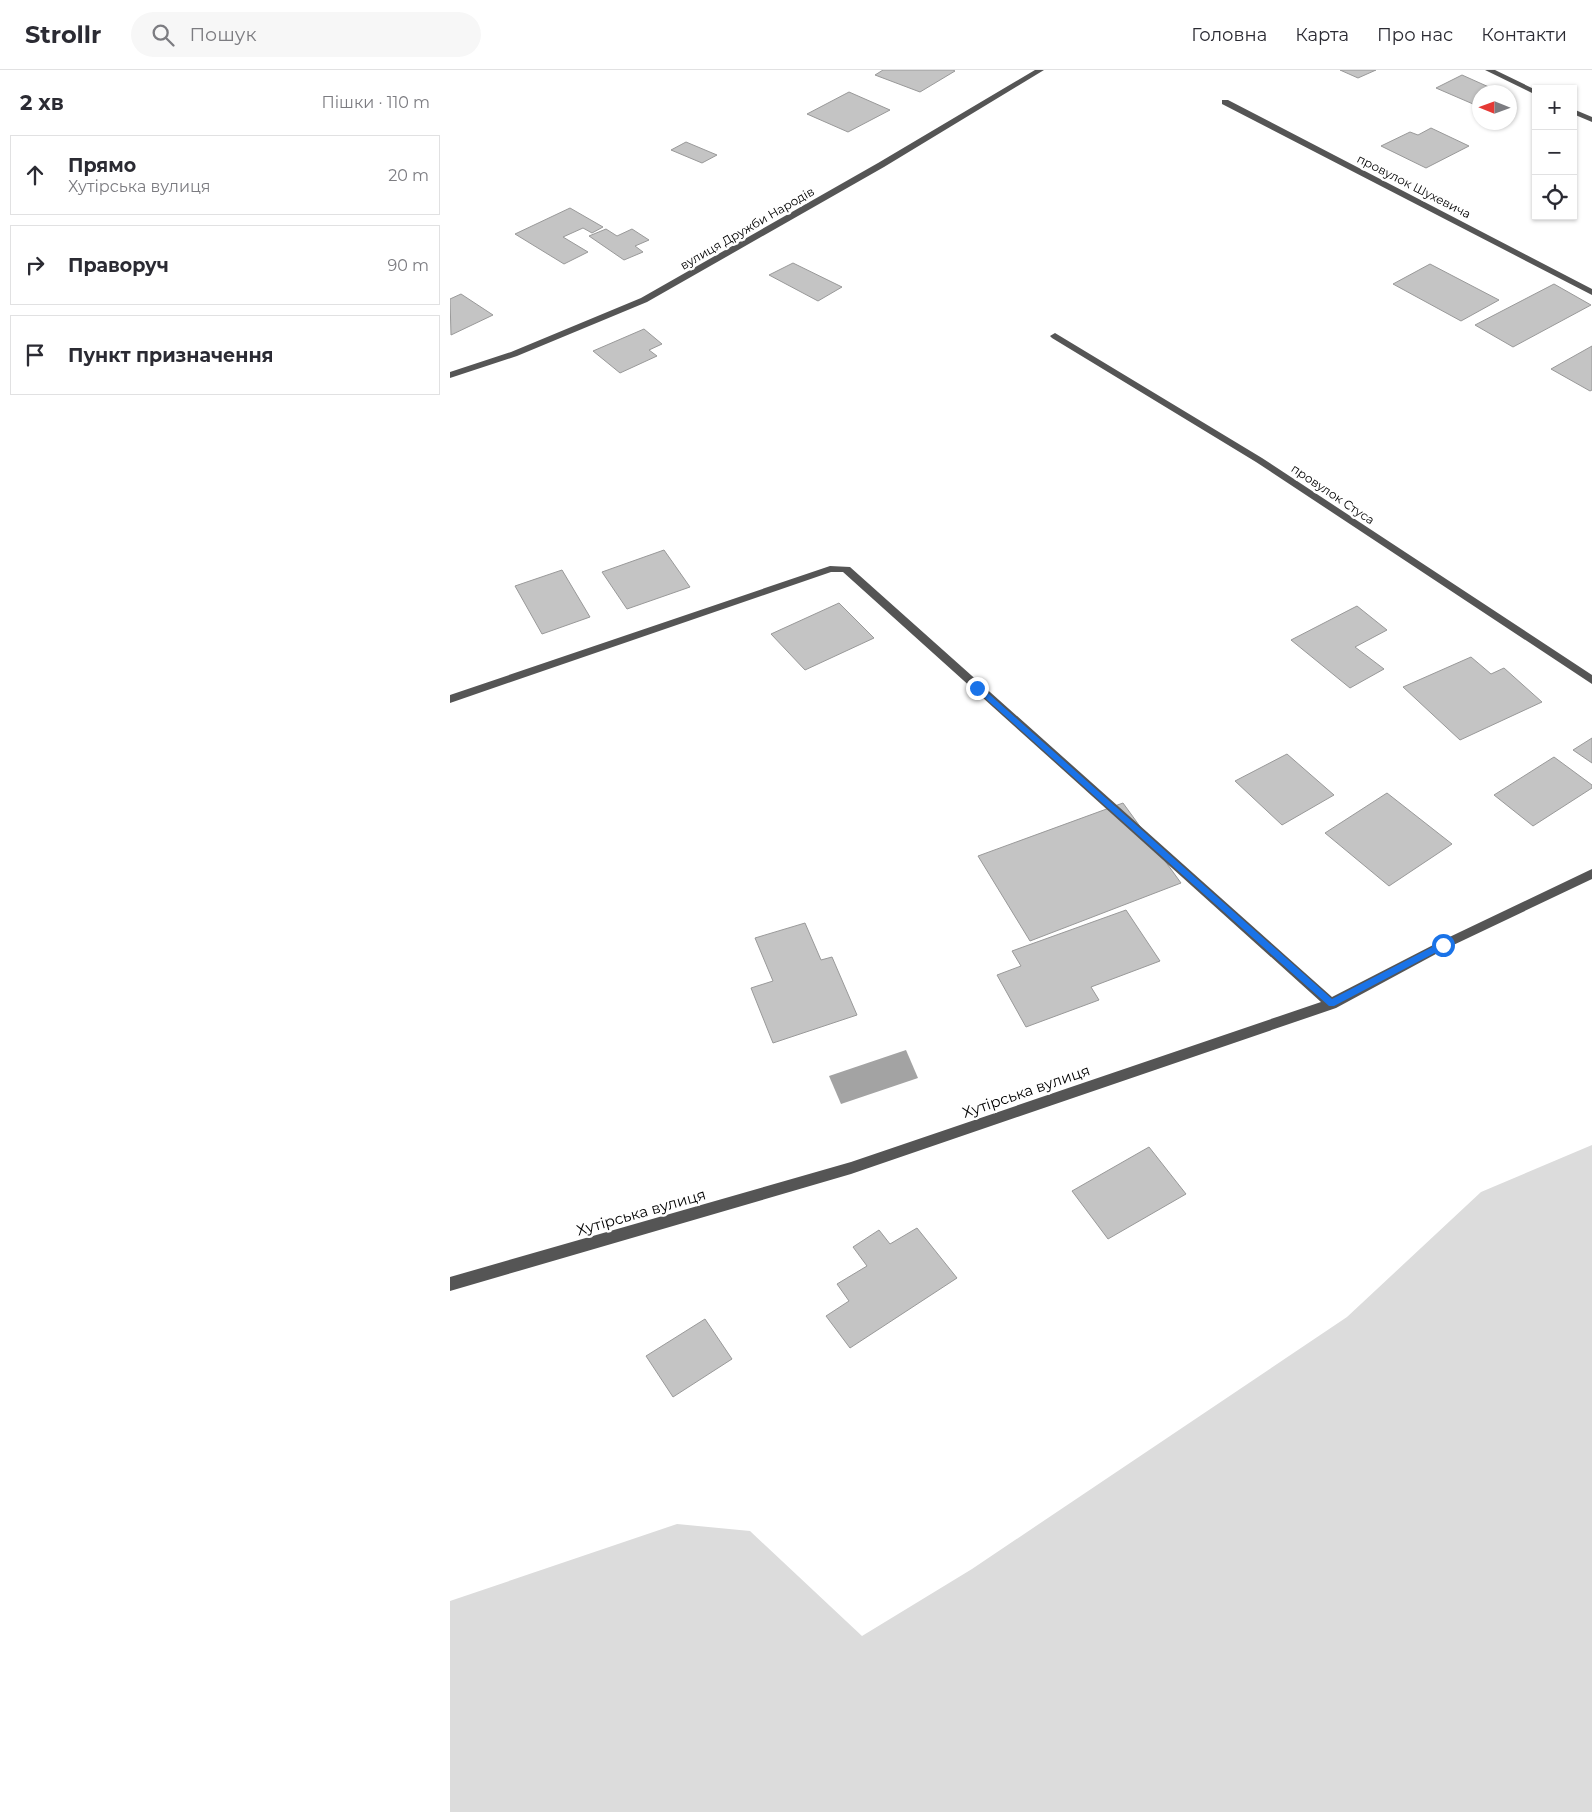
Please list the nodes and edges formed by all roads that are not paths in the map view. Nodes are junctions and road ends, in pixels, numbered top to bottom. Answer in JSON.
{"nodes":[{"id":1,"x":1040,"y":70,"type":"edge"},
{"id":2,"x":1489,"y":70,"type":"edge"},
{"id":3,"x":1532,"y":90,"type":"edge"},
{"id":4,"x":1225,"y":102,"type":"dead end"},
{"id":5,"x":1577,"y":113,"type":"edge"},
{"id":6,"x":1592,"y":120,"type":"edge"},
{"id":7,"x":1592,"y":292,"type":"edge"},
{"id":8,"x":1055,"y":336,"type":"dead end"},
{"id":9,"x":450,"y":375,"type":"edge"},
{"id":10,"x":1592,"y":680,"type":"edge"},
{"id":11,"x":450,"y":700,"type":"edge"},
{"id":12,"x":1592,"y":874,"type":"edge"},
{"id":13,"x":1332,"y":1004,"type":"junction"},
{"id":14,"x":450,"y":1284,"type":"edge"}],
"edges":[{"from":1,"to":9,"type":"street","name":"вулиця Дружби Народів"},
{"from":2,"to":3,"type":"street"},
{"from":4,"to":7,"type":"street","name":"провулок Шухевича"},
{"from":5,"to":6,"type":"street"},
{"from":8,"to":10,"type":"street","name":"провулок Стуса"},
{"from":11,"to":13,"type":"street"},
{"from":12,"to":13,"type":"street","name":"Хутірська вулиця"},
{"from":13,"to":14,"type":"street","name":"Хутірська вулиця"}]}
